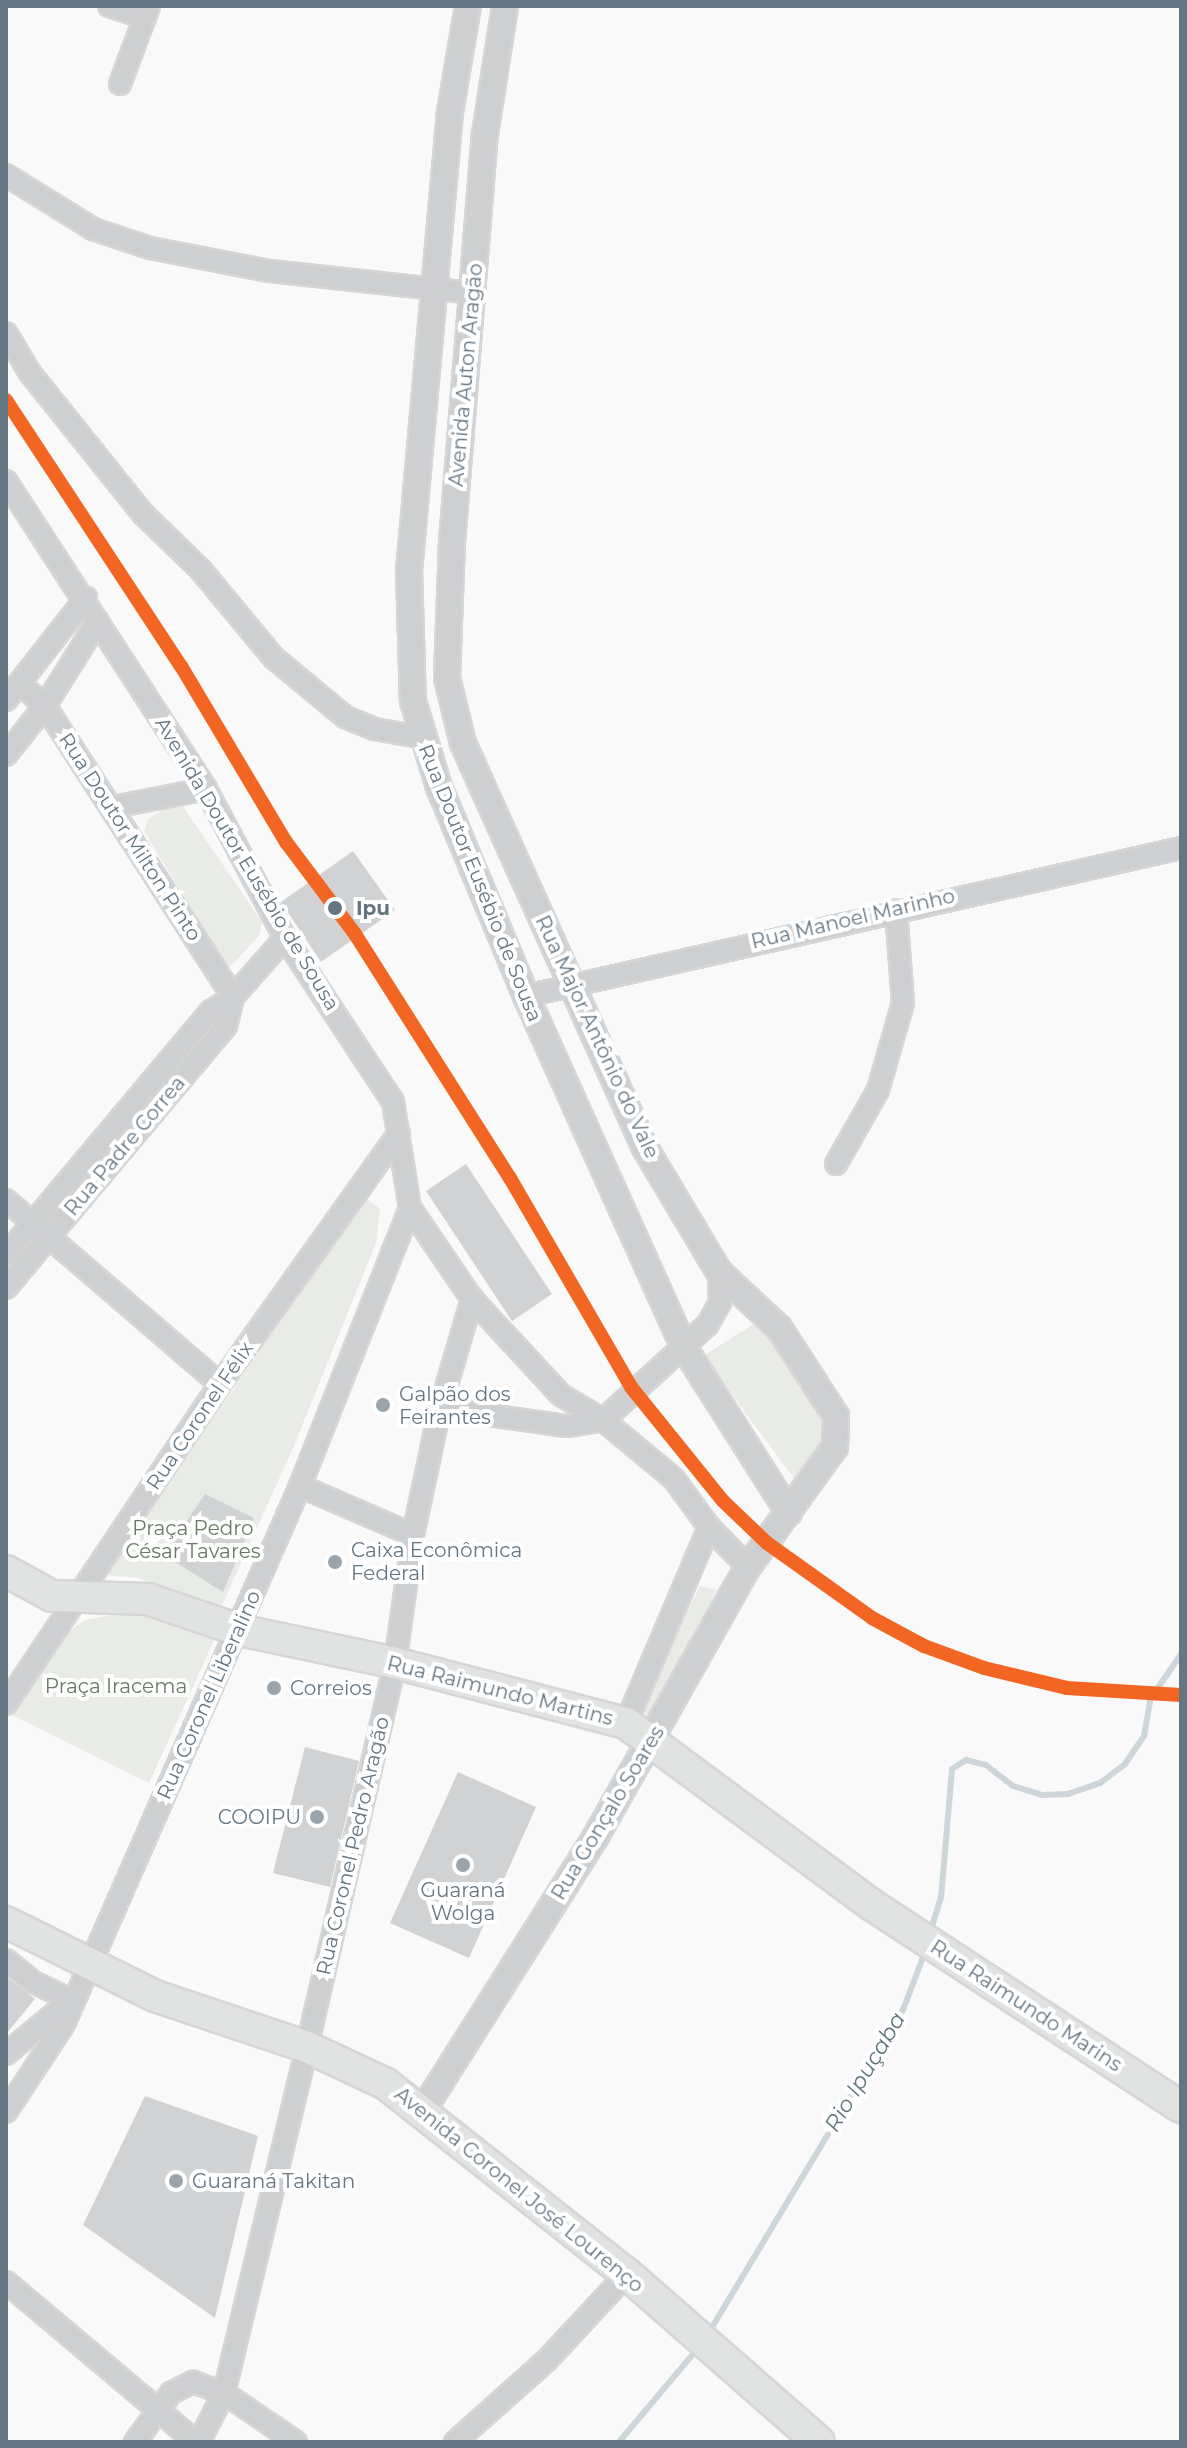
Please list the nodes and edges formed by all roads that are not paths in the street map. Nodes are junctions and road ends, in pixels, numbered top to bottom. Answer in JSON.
{"nodes":[{"id":1,"x":109,"y":6,"type":"edge"},
{"id":2,"x":468,"y":6,"type":"edge"},
{"id":3,"x":505,"y":6,"type":"edge"},
{"id":4,"x":147,"y":12,"type":"edge"},
{"id":5,"x":120,"y":84,"type":"dead end"},
{"id":6,"x":6,"y":175,"type":"edge"},
{"id":7,"x":433,"y":286,"type":"junction"},
{"id":8,"x":474,"y":293,"type":"junction"},
{"id":9,"x":6,"y":333,"type":"edge"},
{"id":10,"x":6,"y":481,"type":"edge"},
{"id":11,"x":86,"y":598,"type":"junction"},
{"id":12,"x":98,"y":621,"type":"junction"},
{"id":13,"x":13,"y":692,"type":"edge"},
{"id":14,"x":45,"y":706,"type":"junction"},
{"id":15,"x":421,"y":737,"type":"junction"},
{"id":16,"x":463,"y":743,"type":"joint"},
{"id":17,"x":6,"y":755,"type":"edge"},
{"id":18,"x":206,"y":789,"type":"junction"},
{"id":19,"x":113,"y":807,"type":"junction"},
{"id":20,"x":1181,"y":848,"type":"edge"},
{"id":21,"x":896,"y":910,"type":"junction"},
{"id":22,"x":285,"y":938,"type":"junction"},
{"id":23,"x":570,"y":983,"type":"junction"},
{"id":24,"x":526,"y":996,"type":"junction"},
{"id":25,"x":233,"y":997,"type":"junction"},
{"id":26,"x":399,"y":1133,"type":"junction"},
{"id":27,"x":836,"y":1164,"type":"dead end"},
{"id":28,"x":6,"y":1200,"type":"edge"},
{"id":29,"x":410,"y":1208,"type":"junction"},
{"id":30,"x":33,"y":1223,"type":"junction"},
{"id":31,"x":49,"y":1237,"type":"junction"},
{"id":32,"x":6,"y":1255,"type":"edge"},
{"id":33,"x":719,"y":1272,"type":"junction"},
{"id":34,"x":6,"y":1288,"type":"edge"},
{"id":35,"x":472,"y":1299,"type":"junction"},
{"id":36,"x":685,"y":1349,"type":"junction"},
{"id":37,"x":220,"y":1384,"type":"junction"},
{"id":38,"x":440,"y":1408,"type":"junction"},
{"id":39,"x":603,"y":1420,"type":"junction"},
{"id":40,"x":300,"y":1486,"type":"junction"},
{"id":41,"x":789,"y":1513,"type":"junction"},
{"id":42,"x":709,"y":1527,"type":"junction"},
{"id":43,"x":413,"y":1535,"type":"junction"},
{"id":44,"x":748,"y":1567,"type":"junction"},
{"id":45,"x":6,"y":1571,"type":"edge"},
{"id":46,"x":76,"y":1600,"type":"junction"},
{"id":47,"x":239,"y":1630,"type":"junction"},
{"id":48,"x":395,"y":1663,"type":"junction"},
{"id":49,"x":6,"y":1704,"type":"edge"},
{"id":50,"x":626,"y":1723,"type":"junction"},
{"id":51,"x":653,"y":1742,"type":"junction"},
{"id":52,"x":872,"y":1905,"type":"joint"},
{"id":53,"x":6,"y":1922,"type":"edge"},
{"id":54,"x":6,"y":1960,"type":"edge"},
{"id":55,"x":87,"y":1966,"type":"junction"},
{"id":56,"x":71,"y":2000,"type":"junction"},
{"id":57,"x":307,"y":2047,"type":"junction"},
{"id":58,"x":6,"y":2054,"type":"edge"},
{"id":59,"x":1181,"y":2107,"type":"edge"},
{"id":60,"x":423,"y":2110,"type":"junction"},
{"id":61,"x":6,"y":2112,"type":"edge"},
{"id":62,"x":627,"y":2274,"type":"junction"},
{"id":63,"x":6,"y":2282,"type":"edge"},
{"id":64,"x":224,"y":2393,"type":"junction"},
{"id":65,"x":155,"y":2412,"type":"junction"},
{"id":66,"x":135,"y":2442,"type":"edge"},
{"id":67,"x":198,"y":2442,"type":"edge"},
{"id":68,"x":296,"y":2442,"type":"edge"},
{"id":69,"x":455,"y":2442,"type":"edge"},
{"id":70,"x":819,"y":2442,"type":"edge"}],
"edges":[{"from":1,"to":4,"type":"street"},
{"from":2,"to":7,"type":"street","name":"Avenida Auton Aragão"},
{"from":3,"to":8,"type":"street","name":"Avenida Auton Aragão"},
{"from":4,"to":5,"type":"street"},
{"from":6,"to":7,"type":"street"},
{"from":7,"to":8,"type":"street"},
{"from":7,"to":15,"type":"street","name":"Avenida Auton Aragão"},
{"from":8,"to":16,"type":"street","name":"Avenida Auton Aragão"},
{"from":9,"to":15,"type":"street","name":"Rua Doutor Eusébio de Sousa"},
{"from":10,"to":11,"type":"street","name":"Avenida Doutor Eusébio de Sousa"},
{"from":11,"to":12,"type":"street","name":"Avenida Doutor Eusébio de Sousa"},
{"from":11,"to":13,"type":"street"},
{"from":12,"to":14,"type":"street"},
{"from":12,"to":18,"type":"street","name":"Avenida Doutor Eusébio de Sousa"},
{"from":13,"to":14,"type":"street","name":"Rua Doutor Milton Pinto"},
{"from":14,"to":17,"type":"street"},
{"from":14,"to":19,"type":"street","name":"Rua Doutor Milton Pinto"},
{"from":15,"to":24,"type":"street","name":"Rua Doutor Eusébio de Sousa"},
{"from":16,"to":23,"type":"street","name":"Rua Major Antônio do Vale"},
{"from":18,"to":19,"type":"street"},
{"from":18,"to":22,"type":"street","name":"Avenida Doutor Eusébio de Sousa"},
{"from":19,"to":25,"type":"street","name":"Rua Doutor Milton Pinto"},
{"from":20,"to":21,"type":"street","name":"Rua Manoel Marinho"},
{"from":21,"to":23,"type":"street","name":"Rua Manoel Marinho"},
{"from":21,"to":27,"type":"street"},
{"from":22,"to":25,"type":"street","name":"Rua Padre Correa"},
{"from":22,"to":26,"type":"street","name":"Avenida Doutor Eusébio de Sousa"},
{"from":23,"to":24,"type":"street","name":"Rua Manoel Marinho"},
{"from":23,"to":33,"type":"street","name":"Rua Major Antônio do Vale"},
{"from":24,"to":36,"type":"street","name":"Rua Doutor Eusébio de Sousa"},
{"from":25,"to":30,"type":"street","name":"Rua Padre Correa"},
{"from":25,"to":31,"type":"street","name":"Rua Padre Correa"},
{"from":26,"to":29,"type":"street","name":"Avenida Doutor Eusébio de Sousa"},
{"from":26,"to":37,"type":"street","name":"Rua Coronel Félix"},
{"from":28,"to":30,"type":"street"},
{"from":29,"to":35,"type":"street","name":"Avenida Doutor Eusébio de Sousa"},
{"from":29,"to":40,"type":"street","name":"Rua Coronel Liberalino"},
{"from":30,"to":31,"type":"street"},
{"from":30,"to":32,"type":"street","name":"Rua Padre Correa"},
{"from":31,"to":34,"type":"street","name":"Rua Padre Correa"},
{"from":31,"to":37,"type":"street"},
{"from":33,"to":36,"type":"street"},
{"from":33,"to":41,"type":"street","name":"Rua Major Antônio do Vale"},
{"from":35,"to":38,"type":"street","name":"Rua Coronel Pedro Aragão"},
{"from":35,"to":39,"type":"street","name":"Avenida Doutor Eusébio de Sousa"},
{"from":36,"to":39,"type":"street"},
{"from":36,"to":41,"type":"street","name":"Rua Doutor Eusébio de Sousa"},
{"from":37,"to":46,"type":"street","name":"Rua Coronel Félix"},
{"from":38,"to":39,"type":"street"},
{"from":38,"to":43,"type":"street","name":"Rua Coronel Pedro Aragão"},
{"from":39,"to":42,"type":"street","name":"Avenida Doutor Eusébio de Sousa"},
{"from":40,"to":43,"type":"street"},
{"from":40,"to":47,"type":"street","name":"Rua Coronel Liberalino"},
{"from":41,"to":44,"type":"street","name":"Rua Gonçalo Soares"},
{"from":42,"to":44,"type":"street","name":"Avenida Doutor Eusébio de Sousa"},
{"from":42,"to":50,"type":"street","name":"Rua Gonçalo Soares"},
{"from":43,"to":48,"type":"street","name":"Rua Coronel Pedro Aragão"},
{"from":44,"to":51,"type":"street","name":"Rua Gonçalo Soares"},
{"from":45,"to":46,"type":"main road","name":"Rua Raimundo Martins"},
{"from":46,"to":47,"type":"main road","name":"Rua Raimundo Martins"},
{"from":46,"to":49,"type":"street","name":"Rua Coronel Félix"},
{"from":47,"to":48,"type":"main road","name":"Rua Raimundo Martins"},
{"from":47,"to":55,"type":"street","name":"Rua Coronel Liberalino"},
{"from":48,"to":50,"type":"main road","name":"Rua Raimundo Martins"},
{"from":48,"to":57,"type":"street","name":"Rua Coronel Pedro Aragão"},
{"from":50,"to":51,"type":"main road","name":"Rua Raimundo Martins"},
{"from":51,"to":52,"type":"main road","name":"Rua Raimundo Martins"},
{"from":51,"to":60,"type":"street","name":"Rua Gonçalo Soares"},
{"from":52,"to":59,"type":"main road","name":"Rua Raimundo Marins"},
{"from":53,"to":55,"type":"main road","name":"Avenida Coronel José Lourenço"},
{"from":54,"to":56,"type":"street"},
{"from":55,"to":56,"type":"street","name":"Rua Coronel Liberalino"},
{"from":55,"to":57,"type":"main road","name":"Avenida Coronel José Lourenço"},
{"from":56,"to":58,"type":"street","name":"Rua Coronel Liberalino"},
{"from":56,"to":61,"type":"street","name":"Rua Coronel Liberalino"},
{"from":57,"to":60,"type":"main road","name":"Avenida Coronel José Lourenço"},
{"from":57,"to":64,"type":"street","name":"Rua Coronel Pedro Aragão"},
{"from":60,"to":62,"type":"main road","name":"Avenida Coronel José Lourenço"},
{"from":62,"to":69,"type":"street"},
{"from":62,"to":70,"type":"main road","name":"Avenida Coronel José Lourenço"},
{"from":63,"to":65,"type":"street"},
{"from":64,"to":65,"type":"street"},
{"from":64,"to":67,"type":"street","name":"Rua Coronel Pedro Aragão"},
{"from":64,"to":68,"type":"street"},
{"from":65,"to":66,"type":"street"},
{"from":65,"to":67,"type":"street"}]}
